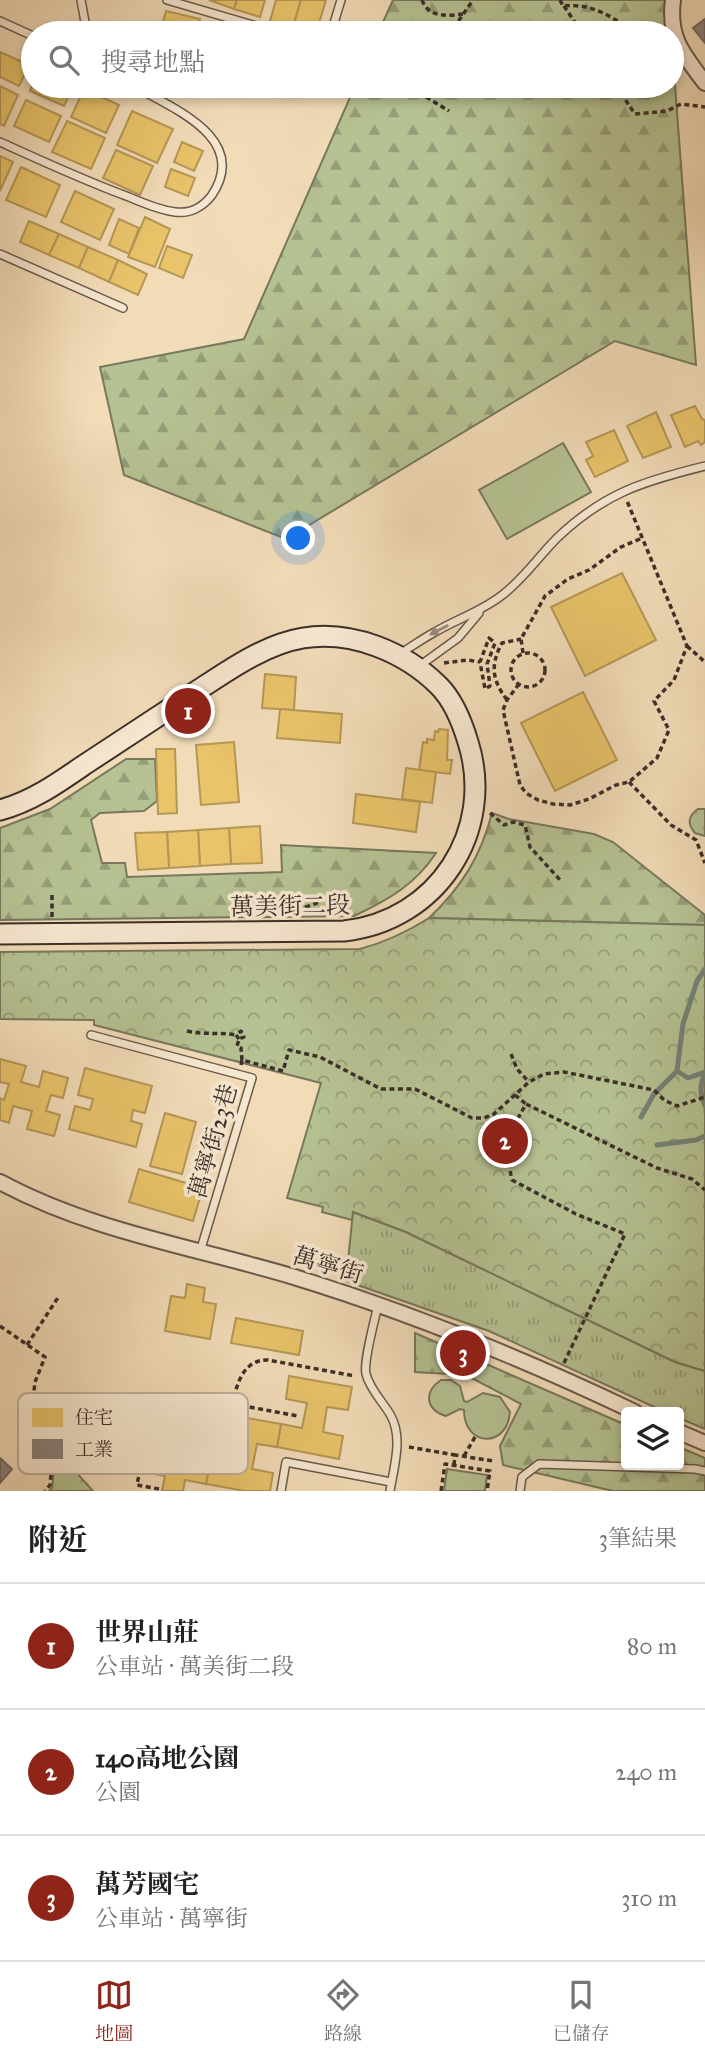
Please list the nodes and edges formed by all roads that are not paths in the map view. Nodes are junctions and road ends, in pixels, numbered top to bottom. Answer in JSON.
{"nodes":[{"id":1,"x":80,"y":0,"type":"edge"},
{"id":2,"x":167,"y":0,"type":"edge"},
{"id":3,"x":341,"y":0,"type":"edge"},
{"id":4,"x":673,"y":0,"type":"edge"},
{"id":5,"x":0,"y":21,"type":"edge"},
{"id":6,"x":84,"y":21,"type":"edge"},
{"id":7,"x":238,"y":21,"type":"edge"},
{"id":8,"x":335,"y":21,"type":"edge"},
{"id":9,"x":672,"y":21,"type":"edge"},
{"id":10,"x":21,"y":31,"type":"edge"},
{"id":11,"x":684,"y":56,"type":"edge"},
{"id":12,"x":705,"y":83,"type":"edge"},
{"id":13,"x":154,"y":98,"type":"edge"},
{"id":14,"x":0,"y":142,"type":"edge"},
{"id":15,"x":0,"y":254,"type":"edge"},
{"id":16,"x":123,"y":308,"type":"dead end"},
{"id":17,"x":705,"y":466,"type":"edge"},
{"id":18,"x":482,"y":610,"type":"junction"},
{"id":19,"x":398,"y":655,"type":"junction"},
{"id":20,"x":418,"y":667,"type":"junction"},
{"id":21,"x":0,"y":810,"type":"edge"},
{"id":22,"x":0,"y":934,"type":"edge"},
{"id":23,"x":91,"y":1035,"type":"dead end"},
{"id":24,"x":0,"y":1182,"type":"edge"},
{"id":25,"x":200,"y":1252,"type":"junction"},
{"id":26,"x":378,"y":1304,"type":"junction"},
{"id":27,"x":624,"y":1407,"type":"edge"},
{"id":28,"x":684,"y":1434,"type":"edge"},
{"id":29,"x":705,"y":1443,"type":"edge"},
{"id":30,"x":705,"y":1471,"type":"edge"},
{"id":31,"x":391,"y":1487,"type":"edge"},
{"id":32,"x":281,"y":1491,"type":"edge"},
{"id":33,"x":520,"y":1491,"type":"edge"}],
"edges":[{"from":1,"to":6,"type":"lane"},
{"from":2,"to":7,"type":"lane"},
{"from":3,"to":8,"type":"lane"},
{"from":4,"to":9,"type":"street"},
{"from":5,"to":10,"type":"lane"},
{"from":11,"to":12,"type":"street"},
{"from":13,"to":14,"type":"lane"},
{"from":15,"to":16,"type":"lane"},
{"from":17,"to":18,"type":"lane"},
{"from":18,"to":19,"type":"lane","one_way":true},
{"from":18,"to":20,"type":"lane"},
{"from":19,"to":20,"type":"street","name":"萬美街二段"},
{"from":19,"to":21,"type":"street","name":"萬美街二段"},
{"from":20,"to":22,"type":"street","name":"萬美街二段"},
{"from":23,"to":25,"type":"lane","name":"萬寧街23巷"},
{"from":24,"to":25,"type":"street","name":"萬寧街"},
{"from":25,"to":26,"type":"street","name":"萬寧街"},
{"from":26,"to":27,"type":"street","name":"萬寧街"},
{"from":26,"to":31,"type":"lane"},
{"from":28,"to":29,"type":"street"},
{"from":30,"to":33,"type":"lane"},
{"from":31,"to":32,"type":"lane"}]}
